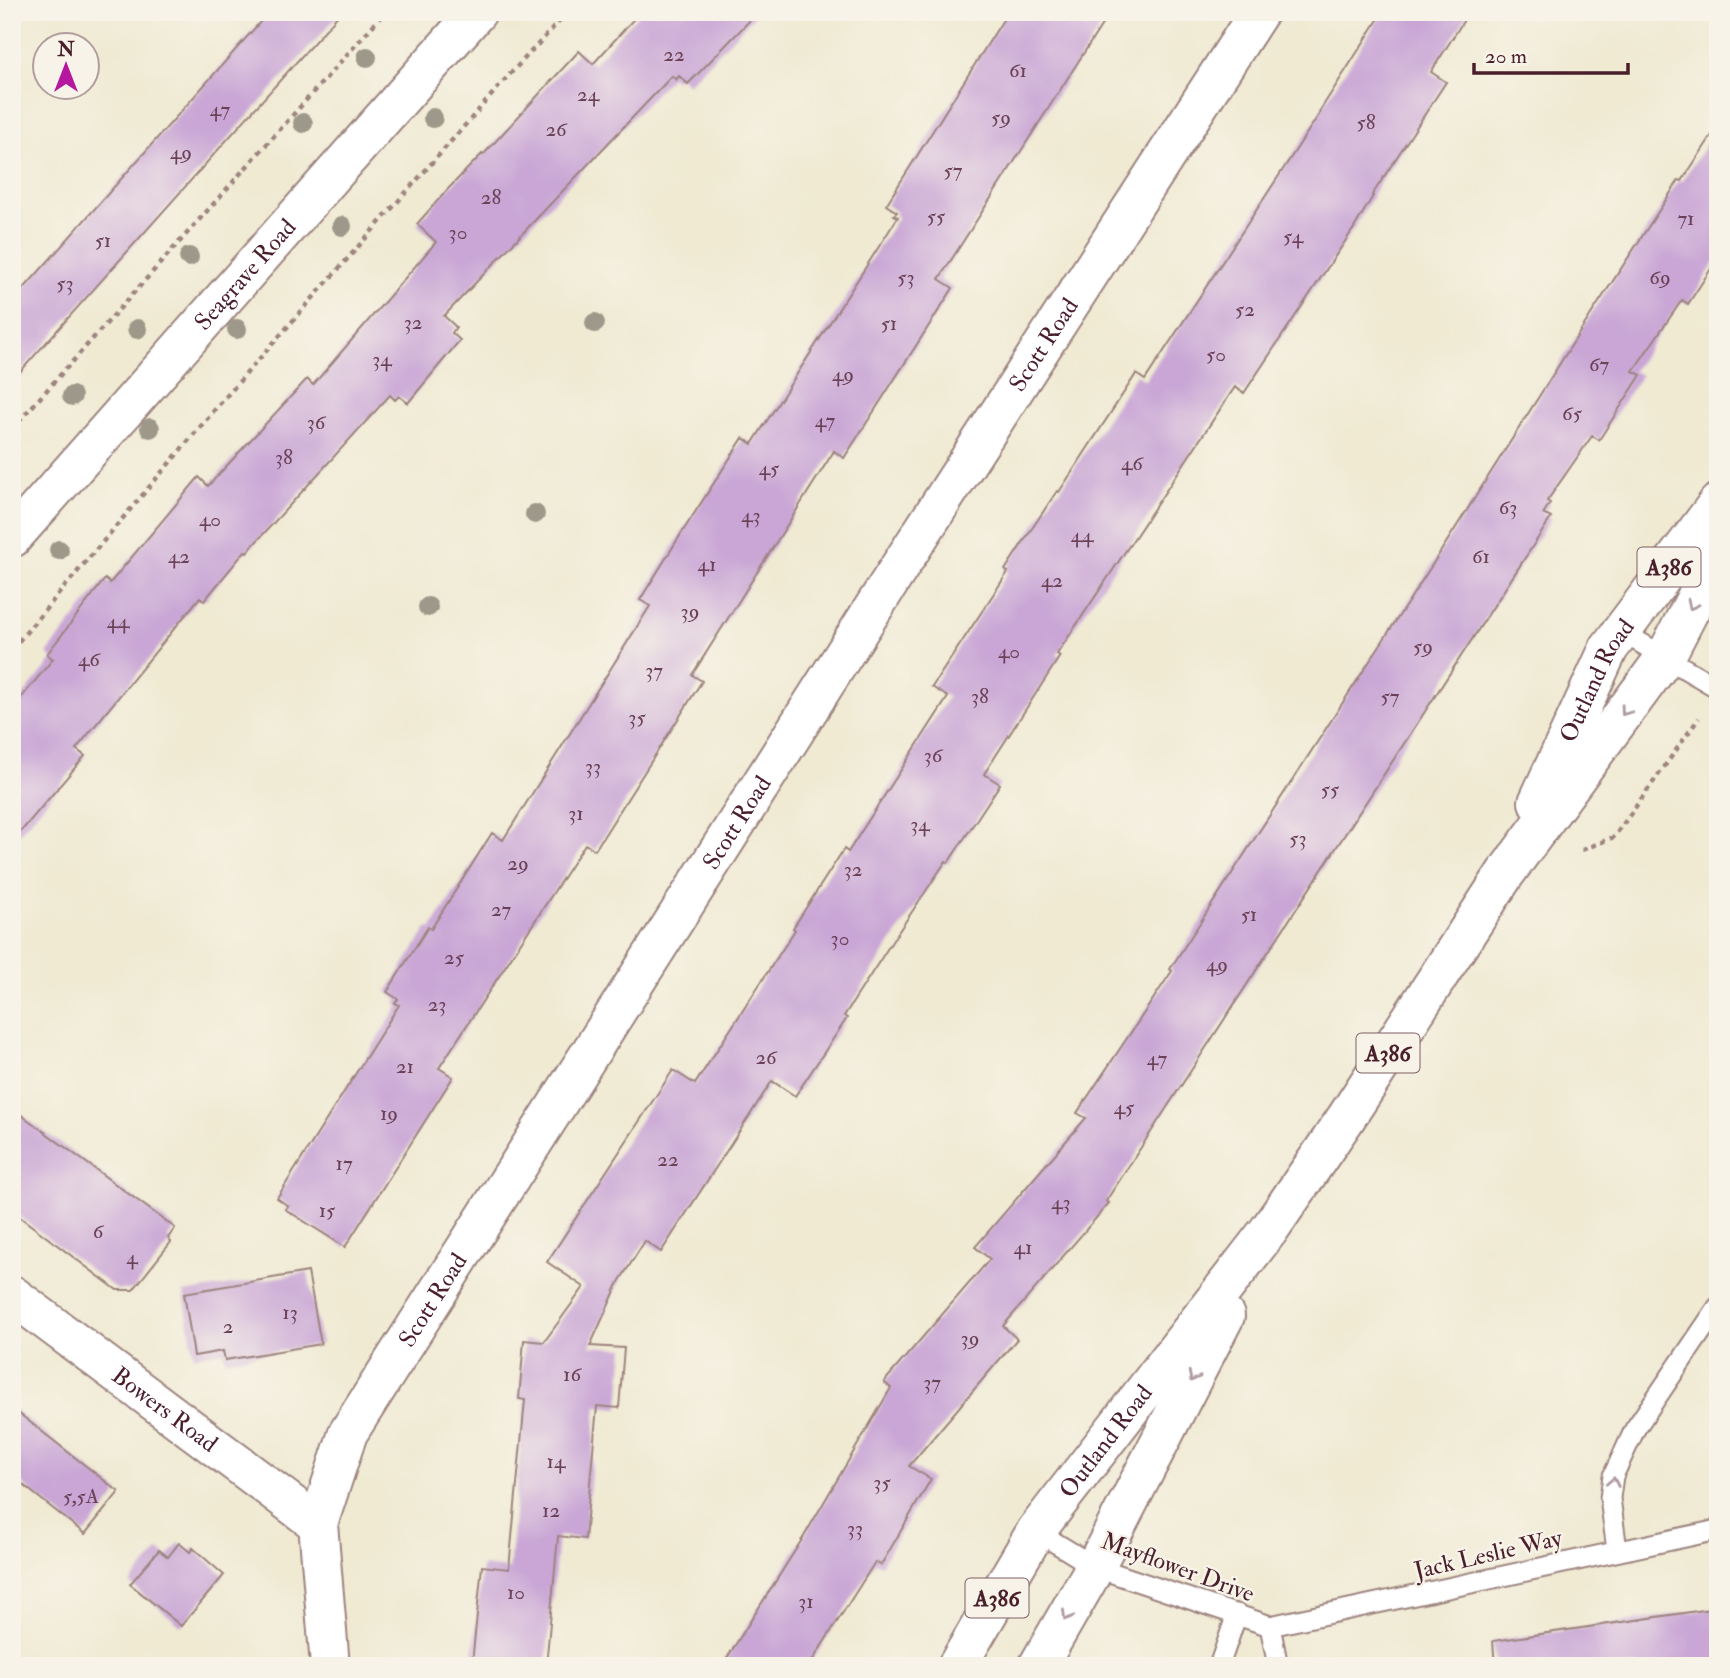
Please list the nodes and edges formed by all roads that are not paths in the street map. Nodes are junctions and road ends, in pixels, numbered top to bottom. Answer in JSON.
{"nodes":[{"id":1,"x":477,"y":12,"type":"edge"},
{"id":2,"x":1259,"y":12,"type":"edge"},
{"id":3,"x":1718,"y":503,"type":"edge"},
{"id":4,"x":12,"y":538,"type":"edge"},
{"id":5,"x":1718,"y":555,"type":"edge"},
{"id":6,"x":1620,"y":631,"type":"junction"},
{"id":7,"x":1666,"y":656,"type":"junction"},
{"id":8,"x":1718,"y":688,"type":"edge"},
{"id":9,"x":1505,"y":874,"type":"junction"},
{"id":10,"x":1269,"y":1230,"type":"junction"},
{"id":11,"x":12,"y":1295,"type":"edge"},
{"id":12,"x":1718,"y":1307,"type":"edge"},
{"id":13,"x":318,"y":1524,"type":"junction"},
{"id":14,"x":1718,"y":1530,"type":"edge"},
{"id":15,"x":1036,"y":1531,"type":"junction"},
{"id":16,"x":1618,"y":1550,"type":"junction"},
{"id":17,"x":1095,"y":1567,"type":"junction"},
{"id":18,"x":1237,"y":1614,"type":"junction"},
{"id":19,"x":1270,"y":1626,"type":"junction"},
{"id":20,"x":330,"y":1666,"type":"edge"},
{"id":21,"x":957,"y":1666,"type":"edge"},
{"id":22,"x":1038,"y":1666,"type":"edge"},
{"id":23,"x":1219,"y":1666,"type":"edge"},
{"id":24,"x":1278,"y":1666,"type":"edge"}],
"edges":[{"from":1,"to":4,"type":"street","name":"Seagrave Road"},
{"from":2,"to":13,"type":"street","name":"Scott Road"},
{"from":3,"to":6,"type":"street","name":"Outland Road","number":"A386"},
{"from":5,"to":7,"type":"street","name":"Outland Road","number":"A386","one_way":true},
{"from":6,"to":7,"type":"lane"},
{"from":6,"to":9,"type":"street","name":"Outland Road","number":"A386"},
{"from":7,"to":8,"type":"lane"},
{"from":7,"to":9,"type":"street","name":"Outland Road","number":"A386","one_way":true},
{"from":9,"to":10,"type":"street","name":"Outland Road","number":"A386"},
{"from":10,"to":15,"type":"street","name":"Outland Road","number":"A386"},
{"from":10,"to":17,"type":"street","name":"Outland Road","number":"A386","one_way":true},
{"from":11,"to":13,"type":"street","name":"Bowers Road"},
{"from":16,"to":12,"type":"lane","one_way":true},
{"from":13,"to":20,"type":"street","name":"Scott Road"},
{"from":14,"to":16,"type":"lane","name":"Jack Leslie Way"},
{"from":15,"to":17,"type":"lane","name":"Mayflower Drive"},
{"from":15,"to":21,"type":"street","name":"Outland Road","number":"A386"},
{"from":16,"to":19,"type":"lane","name":"Jack Leslie Way"},
{"from":17,"to":18,"type":"lane","name":"Mayflower Drive"},
{"from":17,"to":22,"type":"street","name":"Outland Road","number":"A386","one_way":true},
{"from":18,"to":19,"type":"lane","name":"Mayflower Drive"},
{"from":18,"to":23,"type":"lane"},
{"from":19,"to":24,"type":"lane","name":"Mayflower Drive"}]}
